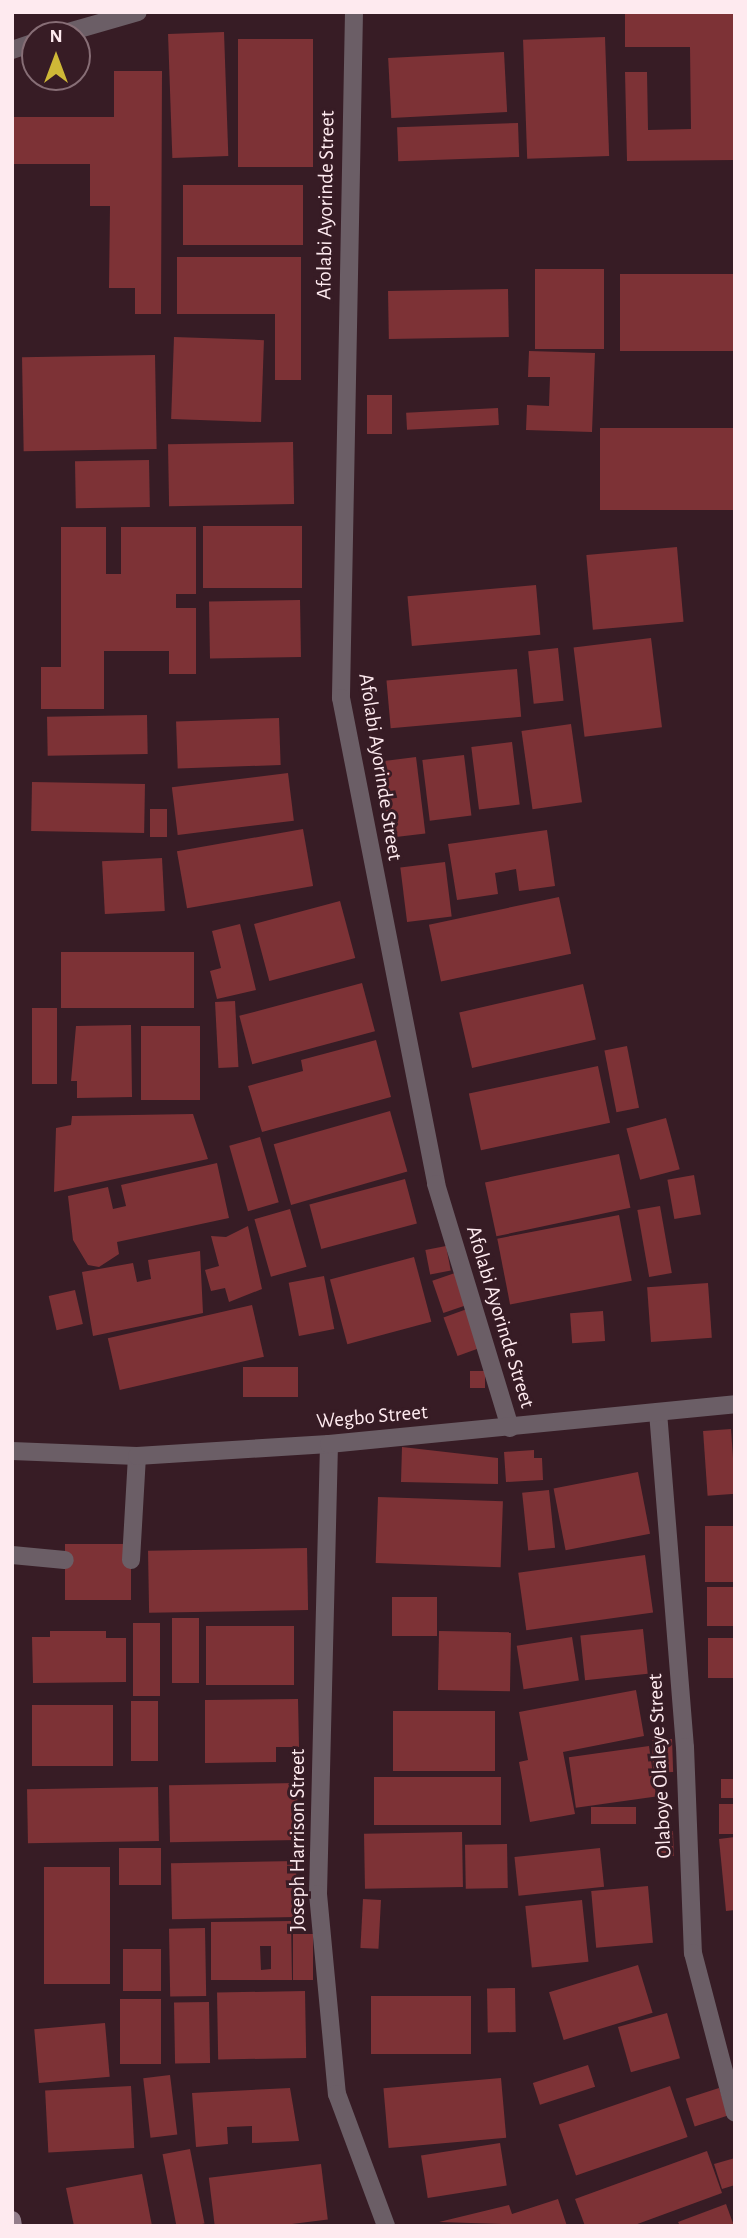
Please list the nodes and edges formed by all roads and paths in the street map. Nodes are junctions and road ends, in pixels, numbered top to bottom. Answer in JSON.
{"nodes":[{"id":1,"x":138,"y":12,"type":"edge"},
{"id":2,"x":354,"y":12,"type":"edge"},
{"id":3,"x":91,"y":26,"type":"edge"},
{"id":4,"x":734,"y":1404,"type":"edge"},
{"id":5,"x":658,"y":1412,"type":"junction"},
{"id":6,"x":510,"y":1428,"type":"junction"},
{"id":7,"x":329,"y":1444,"type":"junction"},
{"id":8,"x":12,"y":1451,"type":"edge"},
{"id":9,"x":137,"y":1456,"type":"junction"},
{"id":10,"x":12,"y":1555,"type":"edge"},
{"id":11,"x":65,"y":1560,"type":"dead end"},
{"id":12,"x":131,"y":1560,"type":"dead end"},
{"id":13,"x":735,"y":2113,"type":"edge"},
{"id":14,"x":12,"y":2220,"type":"edge"},
{"id":15,"x":13,"y":2226,"type":"edge"},
{"id":16,"x":386,"y":2226,"type":"edge"}],
"edges":[{"from":1,"to":3,"type":"street"},
{"from":2,"to":6,"type":"street","name":"Afolabi Ayorinde Street"},
{"from":4,"to":5,"type":"street","name":"Wegbo Street"},
{"from":5,"to":6,"type":"street","name":"Wegbo Street"},
{"from":5,"to":13,"type":"street","name":"Olaboye Olaleye Street"},
{"from":6,"to":7,"type":"street","name":"Wegbo Street"},
{"from":7,"to":9,"type":"street","name":"Wegbo Street"},
{"from":7,"to":16,"type":"street","name":"Joseph Harrison Street"},
{"from":8,"to":9,"type":"street","name":"Wegbo Street"},
{"from":9,"to":12,"type":"street"},
{"from":10,"to":11,"type":"street"},
{"from":14,"to":15,"type":"street"}]}
